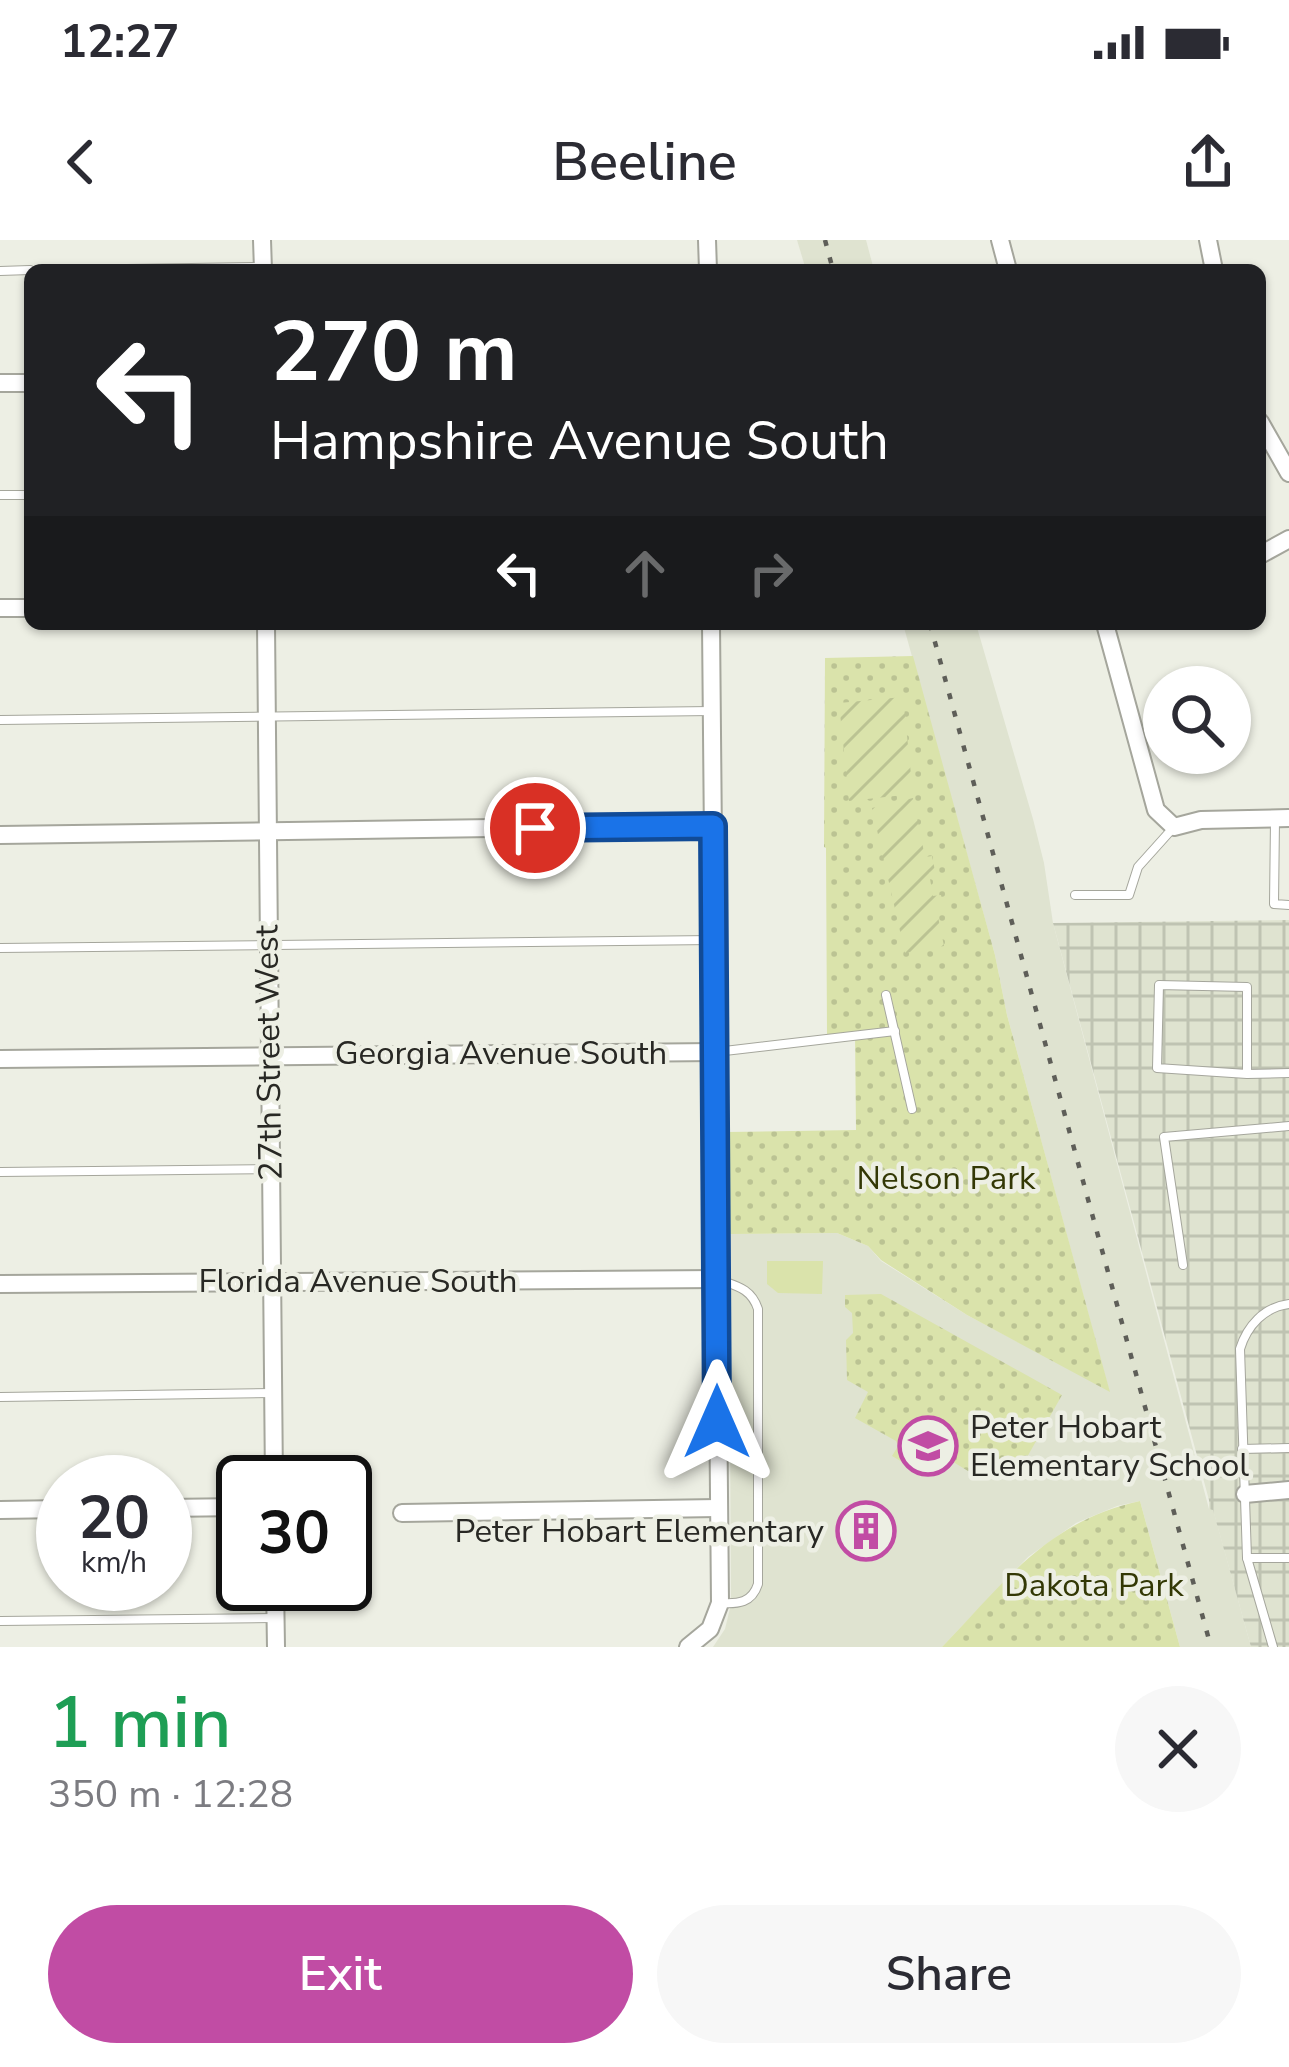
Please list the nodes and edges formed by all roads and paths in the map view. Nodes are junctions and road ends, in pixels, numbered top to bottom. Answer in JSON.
{"nodes":[{"id":1,"x":1266,"y":433,"type":"edge"},
{"id":2,"x":1289,"y":473,"type":"edge"},
{"id":3,"x":266,"y":630,"type":"edge"},
{"id":4,"x":711,"y":630,"type":"edge"},
{"id":5,"x":1108,"y":630,"type":"edge"},
{"id":6,"x":712,"y":711,"type":"junction"},
{"id":7,"x":267,"y":716,"type":"junction"},
{"id":8,"x":0,"y":720,"type":"edge"},
{"id":9,"x":1282,"y":818,"type":"edge"},
{"id":10,"x":713,"y":826,"type":"junction"},
{"id":11,"x":1174,"y":826,"type":"junction"},
{"id":12,"x":267,"y":832,"type":"junction"},
{"id":13,"x":0,"y":835,"type":"edge"},
{"id":14,"x":1075,"y":896,"type":"dead end"},
{"id":15,"x":1289,"y":905,"type":"edge"},
{"id":16,"x":715,"y":940,"type":"junction"},
{"id":17,"x":268,"y":945,"type":"junction"},
{"id":18,"x":0,"y":948,"type":"edge"},
{"id":19,"x":886,"y":995,"type":"dead end"},
{"id":20,"x":895,"y":1031,"type":"junction"},
{"id":21,"x":715,"y":1052,"type":"junction"},
{"id":22,"x":268,"y":1055,"type":"junction"},
{"id":23,"x":0,"y":1059,"type":"edge"},
{"id":24,"x":1289,"y":1073,"type":"edge"},
{"id":25,"x":1247,"y":1074,"type":"junction"},
{"id":26,"x":912,"y":1109,"type":"dead end"},
{"id":27,"x":1289,"y":1126,"type":"edge"},
{"id":28,"x":270,"y":1169,"type":"junction"},
{"id":29,"x":0,"y":1172,"type":"edge"},
{"id":30,"x":1183,"y":1265,"type":"dead end"},
{"id":31,"x":716,"y":1279,"type":"junction"},
{"id":32,"x":272,"y":1280,"type":"junction"},
{"id":33,"x":0,"y":1284,"type":"edge"},
{"id":34,"x":1289,"y":1304,"type":"edge"},
{"id":35,"x":273,"y":1393,"type":"junction"},
{"id":36,"x":0,"y":1397,"type":"edge"},
{"id":37,"x":1289,"y":1448,"type":"edge"},
{"id":38,"x":1242,"y":1449,"type":"junction"},
{"id":39,"x":274,"y":1455,"type":"edge"},
{"id":40,"x":1289,"y":1490,"type":"edge"},
{"id":41,"x":1245,"y":1493,"type":"junction"},
{"id":42,"x":718,"y":1508,"type":"junction"},
{"id":43,"x":36,"y":1509,"type":"edge"},
{"id":44,"x":0,"y":1510,"type":"edge"},
{"id":45,"x":402,"y":1513,"type":"dead end"},
{"id":46,"x":1247,"y":1558,"type":"junction"},
{"id":47,"x":1289,"y":1558,"type":"edge"},
{"id":48,"x":275,"y":1611,"type":"edge"},
{"id":49,"x":717,"y":1611,"type":"junction"},
{"id":50,"x":275,"y":1618,"type":"junction"},
{"id":51,"x":0,"y":1621,"type":"edge"},
{"id":52,"x":276,"y":1647,"type":"edge"},
{"id":53,"x":688,"y":1647,"type":"edge"},
{"id":54,"x":1274,"y":1647,"type":"edge"}],
"edges":[{"from":1,"to":2,"type":"street"},
{"from":3,"to":7,"type":"street","name":"27th Street West"},
{"from":4,"to":6,"type":"street"},
{"from":5,"to":11,"type":"street"},
{"from":6,"to":7,"type":"lane"},
{"from":6,"to":10,"type":"street"},
{"from":7,"to":8,"type":"lane"},
{"from":7,"to":12,"type":"street","name":"27th Street West"},
{"from":9,"to":11,"type":"street"},
{"from":9,"to":15,"type":"lane"},
{"from":10,"to":12,"type":"street"},
{"from":10,"to":16,"type":"street"},
{"from":11,"to":14,"type":"lane"},
{"from":12,"to":13,"type":"street"},
{"from":12,"to":17,"type":"street","name":"27th Street West"},
{"from":16,"to":17,"type":"lane"},
{"from":16,"to":21,"type":"street"},
{"from":17,"to":18,"type":"lane"},
{"from":17,"to":22,"type":"street","name":"27th Street West"},
{"from":19,"to":20,"type":"lane"},
{"from":20,"to":21,"type":"lane"},
{"from":20,"to":26,"type":"lane"},
{"from":21,"to":22,"type":"street","name":"Georgia Avenue South"},
{"from":21,"to":31,"type":"street"},
{"from":22,"to":23,"type":"street","name":"Georgia Avenue South"},
{"from":22,"to":28,"type":"street","name":"27th Street West"},
{"from":24,"to":25,"type":"lane"},
{"from":25,"to":25,"type":"lane"},
{"from":27,"to":30,"type":"lane"},
{"from":28,"to":29,"type":"lane"},
{"from":28,"to":32,"type":"street","name":"27th Street West"},
{"from":31,"to":32,"type":"street","name":"Florida Avenue South"},
{"from":31,"to":42,"type":"street"},
{"from":31,"to":49,"type":"lane"},
{"from":32,"to":33,"type":"street","name":"Florida Avenue South"},
{"from":32,"to":35,"type":"street","name":"27th Street West"},
{"from":34,"to":38,"type":"lane"},
{"from":35,"to":36,"type":"lane"},
{"from":35,"to":39,"type":"street","name":"27th Street West"},
{"from":37,"to":38,"type":"lane"},
{"from":38,"to":41,"type":"lane"},
{"from":40,"to":41,"type":"street"},
{"from":41,"to":46,"type":"lane"},
{"from":42,"to":45,"type":"street"},
{"from":42,"to":49,"type":"street"},
{"from":43,"to":44,"type":"street"},
{"from":46,"to":47,"type":"lane"},
{"from":46,"to":54,"type":"lane"},
{"from":48,"to":50,"type":"street"},
{"from":49,"to":53,"type":"street"},
{"from":50,"to":51,"type":"lane"},
{"from":50,"to":52,"type":"street"}]}
